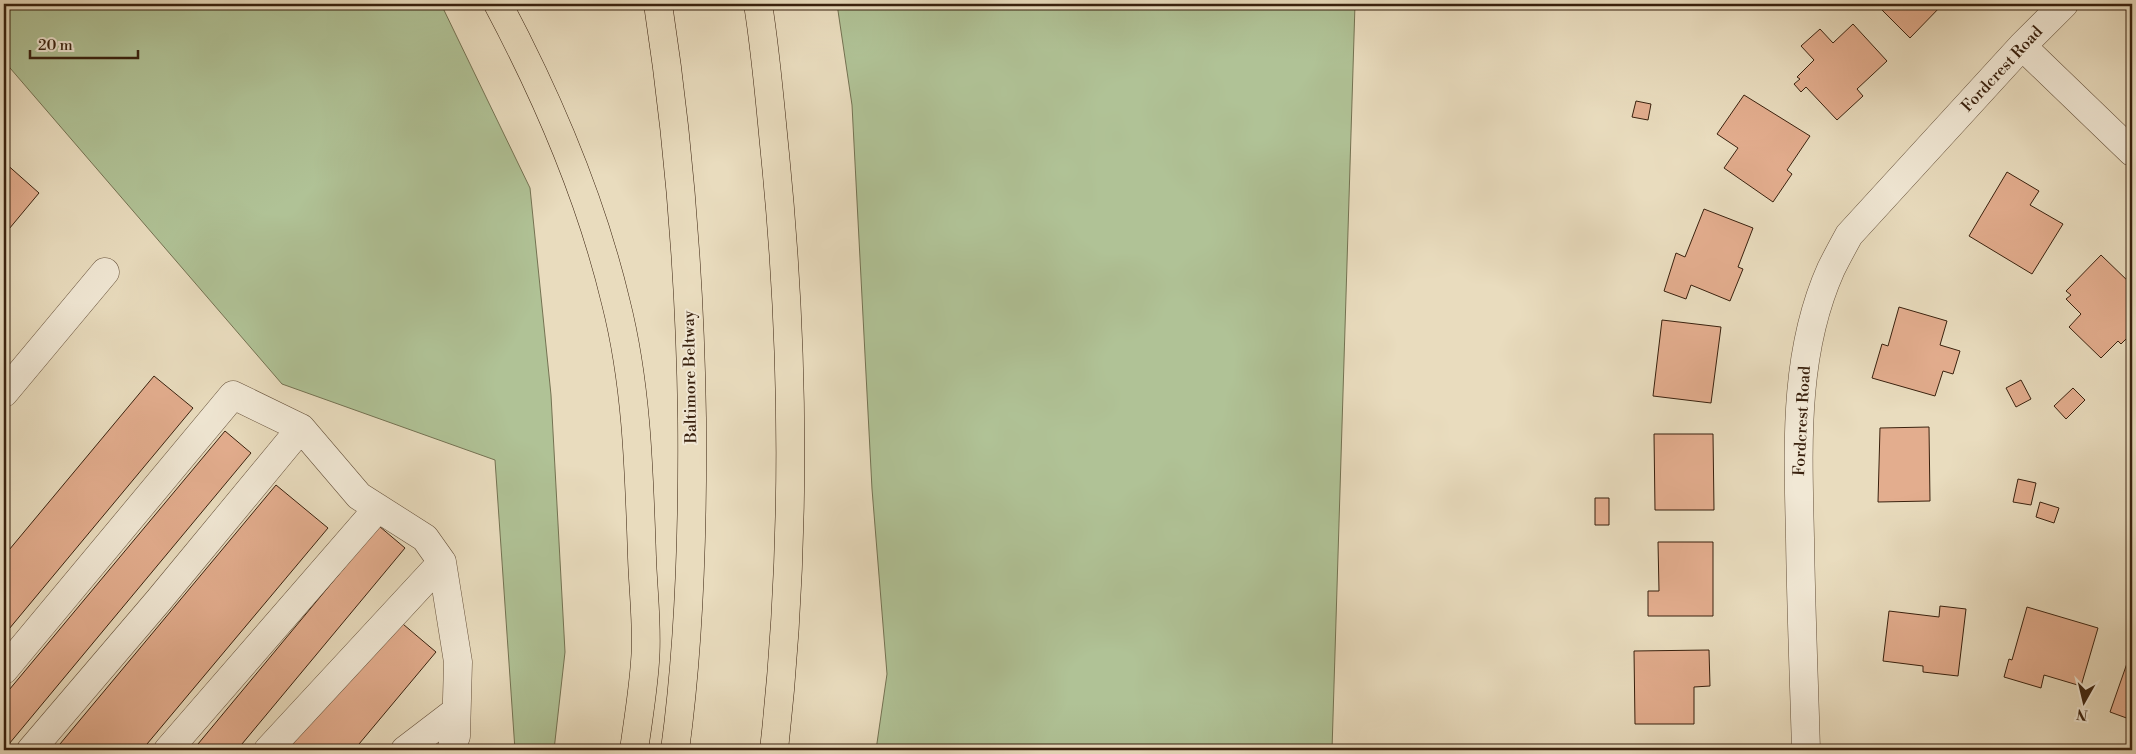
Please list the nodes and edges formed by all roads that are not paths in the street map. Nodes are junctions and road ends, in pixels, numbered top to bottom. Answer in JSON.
{"nodes":[{"id":1,"x":498,"y":4,"type":"edge"},
{"id":2,"x":658,"y":4,"type":"edge"},
{"id":3,"x":758,"y":4,"type":"edge"},
{"id":4,"x":2064,"y":4,"type":"edge"},
{"id":5,"x":2022,"y":46,"type":"junction"},
{"id":6,"x":2132,"y":152,"type":"edge"},
{"id":7,"x":105,"y":272,"type":"dead end"},
{"id":8,"x":4,"y":393,"type":"edge"},
{"id":9,"x":301,"y":428,"type":"junction"},
{"id":10,"x":378,"y":508,"type":"junction"},
{"id":11,"x":442,"y":562,"type":"junction"},
{"id":12,"x":4,"y":670,"type":"edge"},
{"id":13,"x":456,"y":711,"type":"junction"},
{"id":14,"x":31,"y":750,"type":"edge"},
{"id":15,"x":168,"y":750,"type":"edge"},
{"id":16,"x":268,"y":750,"type":"edge"},
{"id":17,"x":404,"y":750,"type":"edge"},
{"id":18,"x":451,"y":750,"type":"edge"},
{"id":19,"x":634,"y":750,"type":"edge"},
{"id":20,"x":675,"y":750,"type":"edge"},
{"id":21,"x":774,"y":750,"type":"edge"},
{"id":22,"x":1806,"y":750,"type":"edge"}],
"edges":[{"from":1,"to":19,"type":"highway"},
{"from":2,"to":20,"type":"highway","name":"Baltimore Beltway"},
{"from":3,"to":21,"type":"highway"},
{"from":4,"to":5,"type":"street","name":"Fordcrest Road"},
{"from":5,"to":6,"type":"street"},
{"from":5,"to":22,"type":"street","name":"Fordcrest Road"},
{"from":7,"to":8,"type":"street"},
{"from":9,"to":10,"type":"street"},
{"from":9,"to":12,"type":"street"},
{"from":9,"to":14,"type":"street"},
{"from":10,"to":11,"type":"street"},
{"from":10,"to":15,"type":"street"},
{"from":11,"to":13,"type":"street"},
{"from":11,"to":16,"type":"street"},
{"from":13,"to":17,"type":"street"},
{"from":13,"to":18,"type":"street"}]}
